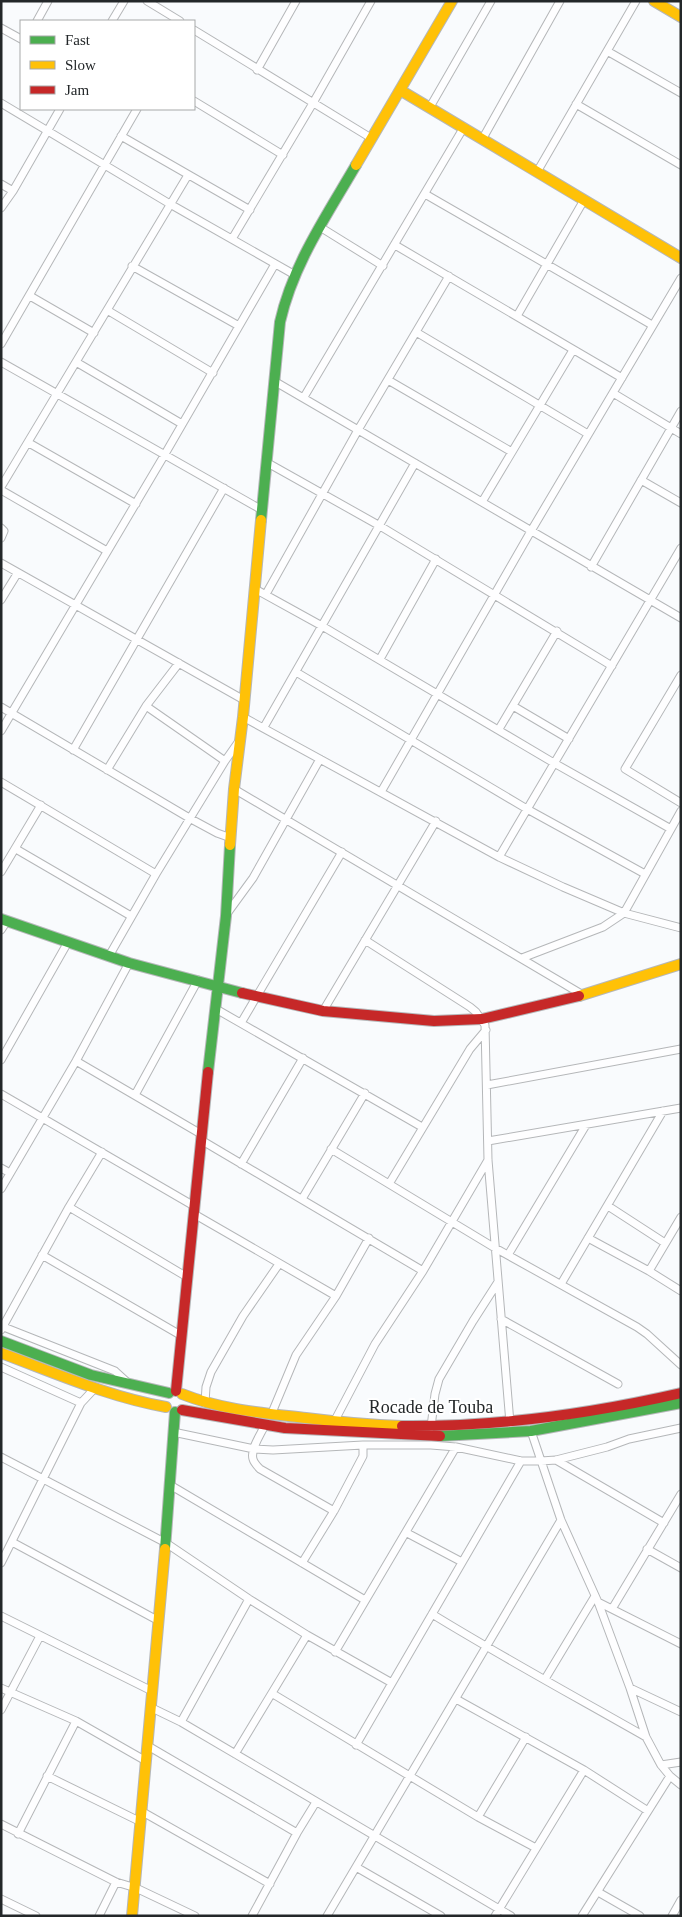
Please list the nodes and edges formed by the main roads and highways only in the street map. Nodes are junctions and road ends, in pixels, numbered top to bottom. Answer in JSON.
{"nodes":[{"id":1,"x":452,"y":1,"type":"edge"},
{"id":2,"x":654,"y":1,"type":"edge"},
{"id":3,"x":681,"y":17,"type":"edge"},
{"id":4,"x":400,"y":90,"type":"junction"},
{"id":5,"x":681,"y":258,"type":"edge"},
{"id":6,"x":3,"y":924,"type":"edge"},
{"id":7,"x":681,"y":964,"type":"edge"},
{"id":8,"x":218,"y":986,"type":"junction"},
{"id":9,"x":1,"y":1341,"type":"edge"},
{"id":10,"x":1,"y":1353,"type":"edge"},
{"id":11,"x":176,"y":1393,"type":"junction"},
{"id":12,"x":681,"y":1393,"type":"edge"},
{"id":13,"x":681,"y":1404,"type":"edge"},
{"id":14,"x":174,"y":1410,"type":"junction"},
{"id":15,"x":432,"y":1436,"type":"junction"},
{"id":16,"x":132,"y":1916,"type":"edge"}],
"edges":[{"from":1,"to":4,"type":"main road"},
{"from":2,"to":3,"type":"main road"},
{"from":4,"to":5,"type":"main road"},
{"from":4,"to":8,"type":"main road"},
{"from":6,"to":8,"type":"main road"},
{"from":7,"to":8,"type":"main road"},
{"from":8,"to":11,"type":"main road"},
{"from":9,"to":11,"type":"main road","name":"Rocade de Touba"},
{"from":10,"to":14,"type":"main road","name":"Rocade de Touba"},
{"from":11,"to":14,"type":"main road"},
{"from":11,"to":14,"type":"main road"},
{"from":11,"to":15,"type":"main road","name":"Rocade de Touba"},
{"from":12,"to":15,"type":"main road","name":"Rocade de Touba"},
{"from":13,"to":15,"type":"main road","name":"Rocade de Touba"},
{"from":14,"to":15,"type":"main road","name":"Rocade de Touba"},
{"from":14,"to":16,"type":"main road"}]}
